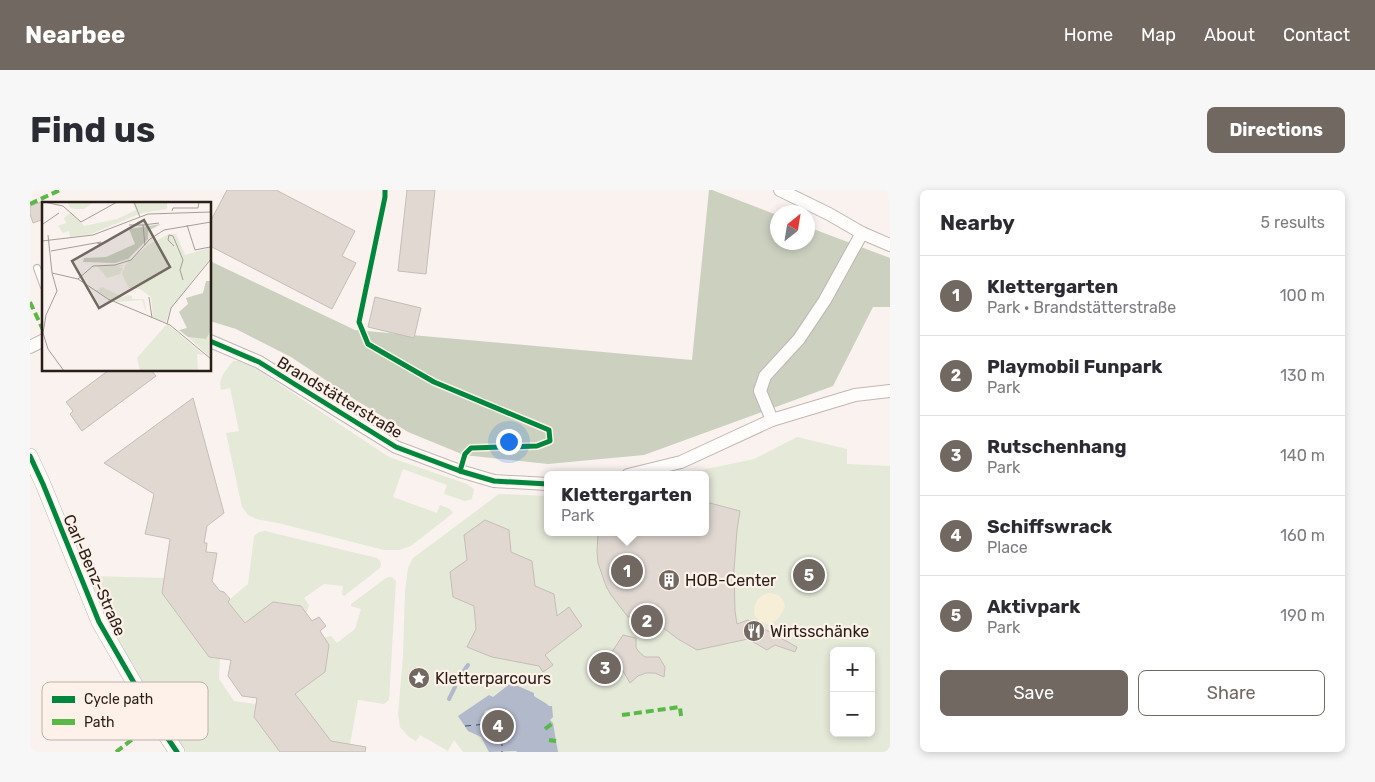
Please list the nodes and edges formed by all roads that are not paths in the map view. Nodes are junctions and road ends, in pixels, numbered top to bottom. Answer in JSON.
{"nodes":[{"id":1,"x":780,"y":190,"type":"edge"},
{"id":2,"x":862,"y":233,"type":"junction"},
{"id":3,"x":890,"y":245,"type":"edge"},
{"id":4,"x":37,"y":268,"type":"dead end"},
{"id":5,"x":42,"y":282,"type":"edge"},
{"id":6,"x":42,"y":341,"type":"edge"},
{"id":7,"x":211,"y":341,"type":"edge"},
{"id":8,"x":30,"y":347,"type":"edge"},
{"id":9,"x":890,"y":391,"type":"edge"},
{"id":10,"x":772,"y":420,"type":"junction"},
{"id":11,"x":30,"y":456,"type":"edge"},
{"id":12,"x":644,"y":471,"type":"edge"},
{"id":13,"x":544,"y":484,"type":"edge"},
{"id":14,"x":133,"y":682,"type":"edge"},
{"id":15,"x":169,"y":740,"type":"edge"},
{"id":16,"x":177,"y":752,"type":"edge"}],
"edges":[{"from":1,"to":2,"type":"street"},
{"from":2,"to":3,"type":"street"},
{"from":2,"to":10,"type":"street"},
{"from":4,"to":5,"type":"lane"},
{"from":6,"to":8,"type":"street"},
{"from":7,"to":13,"type":"street","name":"Brandstätterstraße"},
{"from":9,"to":10,"type":"street"},
{"from":10,"to":12,"type":"street"},
{"from":11,"to":14,"type":"street","name":"Carl-Benz-Straße"},
{"from":15,"to":16,"type":"street","name":"Carl-Benz-Straße"}]}
